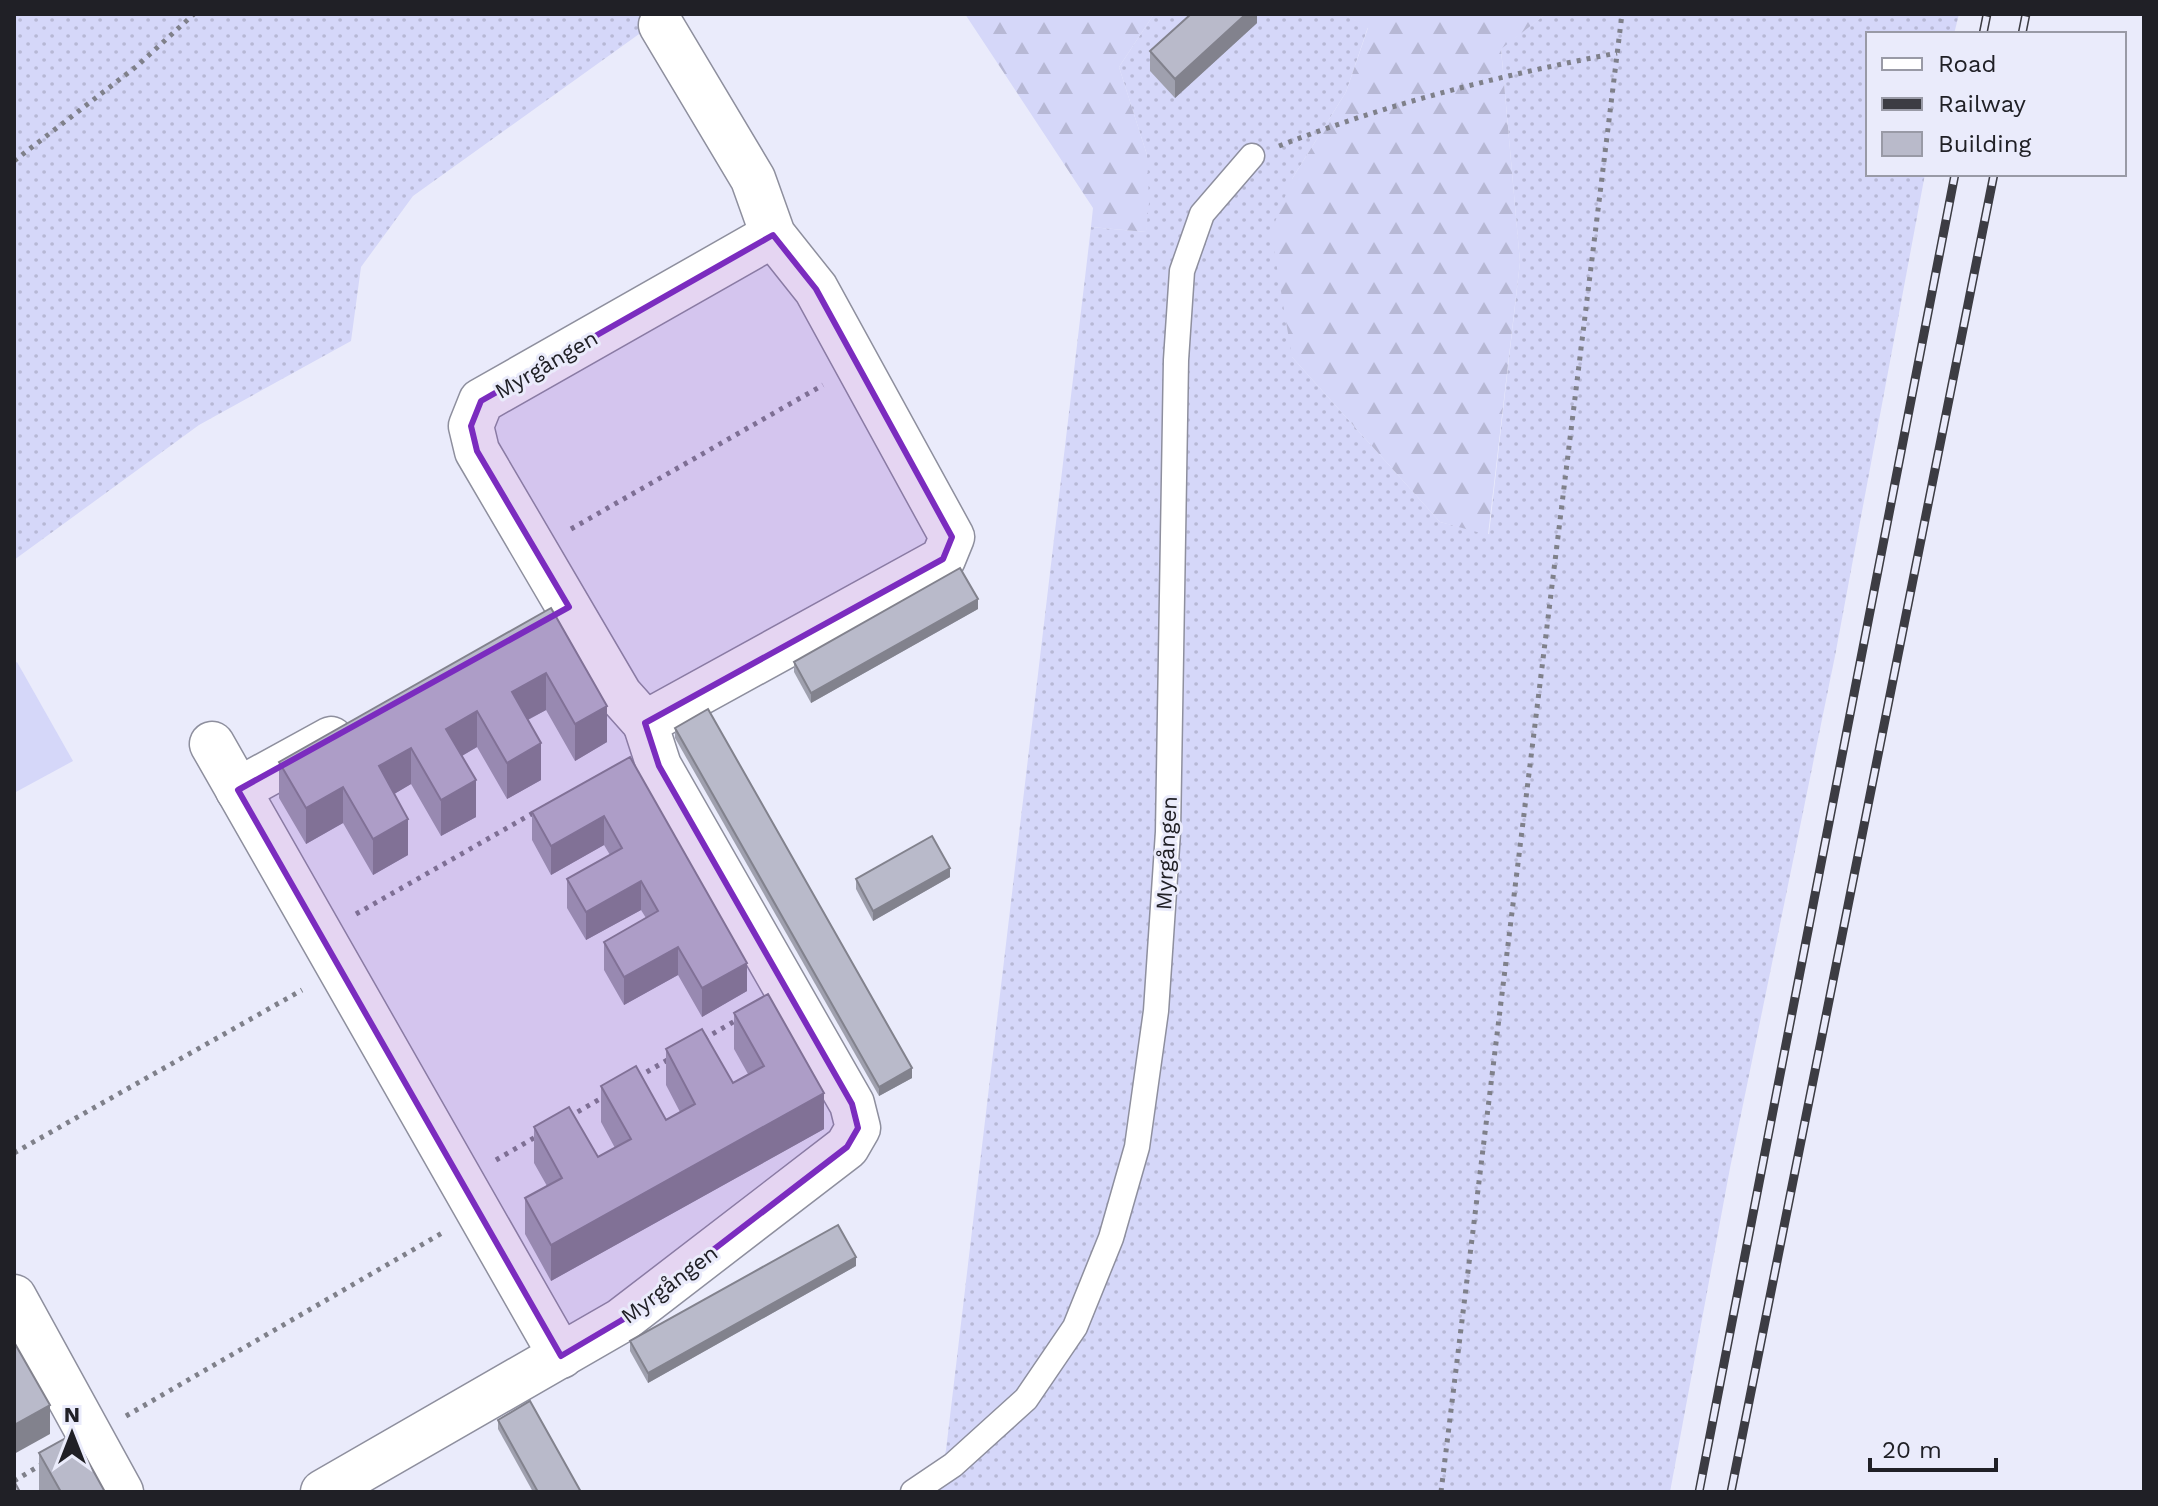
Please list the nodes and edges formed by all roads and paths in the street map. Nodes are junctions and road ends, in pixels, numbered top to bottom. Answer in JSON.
{"nodes":[{"id":1,"x":194,"y":14,"type":"edge"},
{"id":2,"x":1622,"y":14,"type":"edge"},
{"id":3,"x":661,"y":25,"type":"dead end"},
{"id":4,"x":1617,"y":53,"type":"junction"},
{"id":5,"x":1252,"y":156,"type":"joint"},
{"id":6,"x":14,"y":161,"type":"edge"},
{"id":7,"x":773,"y":235,"type":"junction"},
{"id":8,"x":858,"y":365,"type":"junction"},
{"id":9,"x":535,"y":549,"type":"junction"},
{"id":10,"x":569,"y":607,"type":"junction"},
{"id":11,"x":528,"y":630,"type":"edge"},
{"id":12,"x":362,"y":722,"type":"edge"},
{"id":13,"x":645,"y":723,"type":"junction"},
{"id":14,"x":212,"y":744,"type":"dead end"},
{"id":15,"x":238,"y":790,"type":"junction"},
{"id":16,"x":542,"y":809,"type":"edge"},
{"id":17,"x":330,"y":951,"type":"junction"},
{"id":18,"x":787,"y":990,"type":"junction"},
{"id":19,"x":692,"y":1046,"type":"edge"},
{"id":20,"x":678,"y":1054,"type":"edge"},
{"id":21,"x":638,"y":1077,"type":"edge"},
{"id":22,"x":610,"y":1093,"type":"edge"},
{"id":23,"x":556,"y":1125,"type":"edge"},
{"id":24,"x":542,"y":1133,"type":"edge"},
{"id":25,"x":14,"y":1153,"type":"edge"},
{"id":26,"x":470,"y":1196,"type":"junction"},
{"id":27,"x":14,"y":1297,"type":"edge"},
{"id":28,"x":561,"y":1356,"type":"junction"},
{"id":29,"x":91,"y":1436,"type":"junction"},
{"id":30,"x":14,"y":1481,"type":"edge"},
{"id":31,"x":121,"y":1492,"type":"edge"},
{"id":32,"x":323,"y":1492,"type":"edge"},
{"id":33,"x":913,"y":1492,"type":"edge"},
{"id":34,"x":1441,"y":1492,"type":"edge"}],
"edges":[{"from":1,"to":6,"type":"path"},
{"from":2,"to":4,"type":"path"},
{"from":3,"to":7,"type":"street"},
{"from":4,"to":5,"type":"path"},
{"from":4,"to":34,"type":"path"},
{"from":5,"to":33,"type":"lane","name":"Myrgången"},
{"from":7,"to":8,"type":"street"},
{"from":7,"to":9,"type":"street","name":"Myrgången"},
{"from":8,"to":9,"type":"path"},
{"from":8,"to":13,"type":"street"},
{"from":9,"to":10,"type":"street","name":"Myrgången"},
{"from":10,"to":11,"type":"street"},
{"from":10,"to":13,"type":"street","name":"Myrgången"},
{"from":12,"to":15,"type":"street"},
{"from":13,"to":18,"type":"street","name":"Myrgången"},
{"from":14,"to":15,"type":"street"},
{"from":15,"to":17,"type":"street"},
{"from":16,"to":17,"type":"path"},
{"from":17,"to":25,"type":"path"},
{"from":17,"to":26,"type":"street"},
{"from":18,"to":19,"type":"path"},
{"from":18,"to":28,"type":"street","name":"Myrgången"},
{"from":20,"to":21,"type":"path"},
{"from":22,"to":23,"type":"path"},
{"from":24,"to":26,"type":"path"},
{"from":26,"to":28,"type":"street"},
{"from":26,"to":29,"type":"path"},
{"from":27,"to":29,"type":"street"},
{"from":28,"to":32,"type":"street","name":"Myrgången"},
{"from":29,"to":30,"type":"path"},
{"from":29,"to":31,"type":"street"}]}
